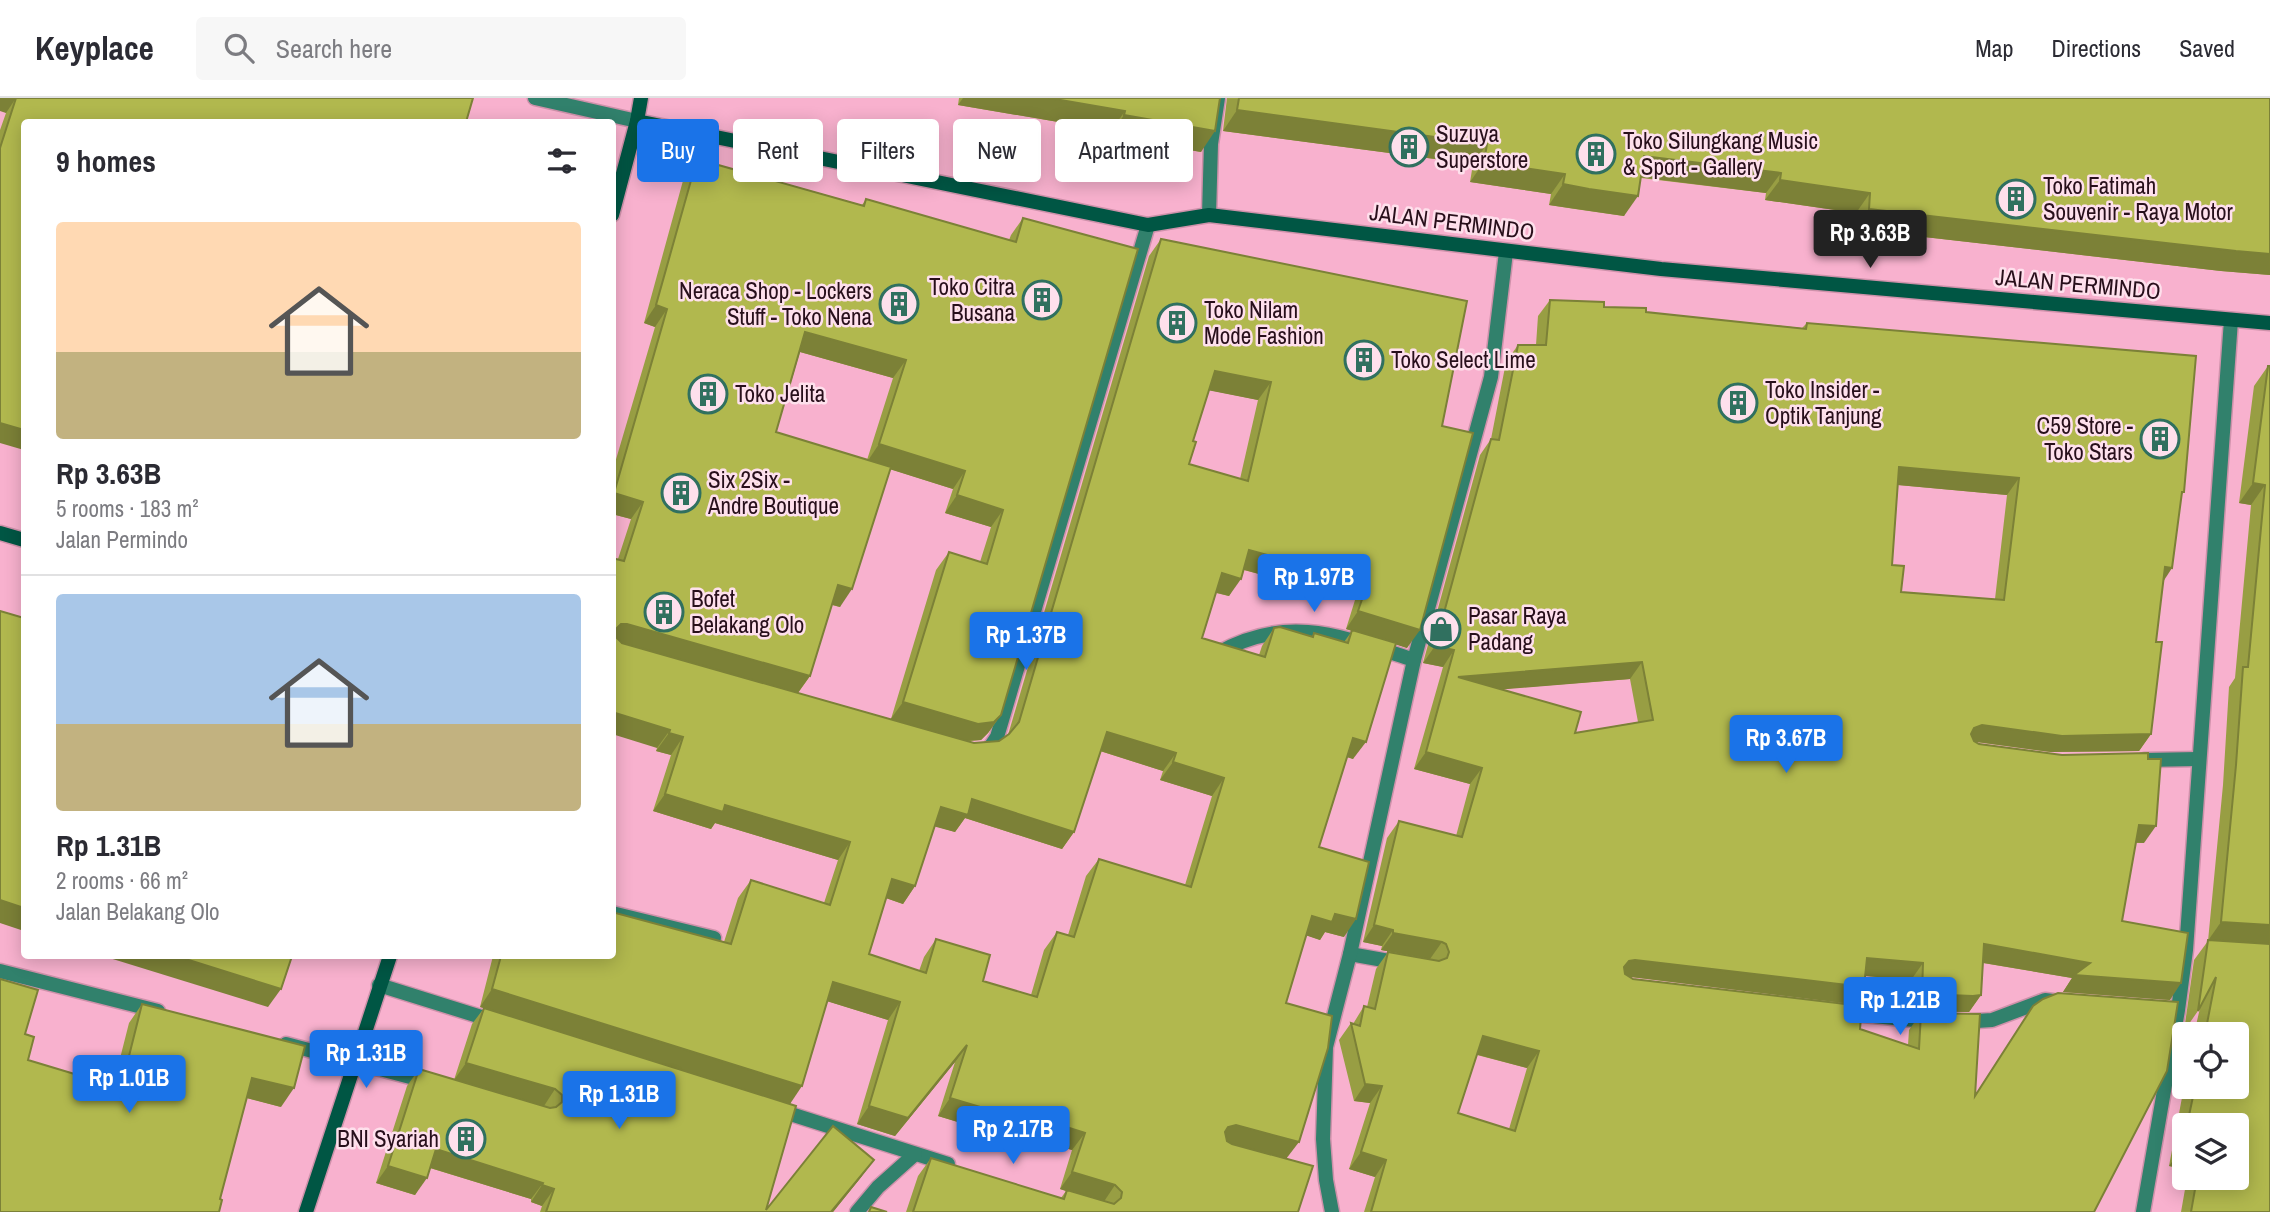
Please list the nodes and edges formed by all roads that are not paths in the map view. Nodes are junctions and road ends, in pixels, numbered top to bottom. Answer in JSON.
{"nodes":[{"id":1,"x":535,"y":98,"type":"edge"},
{"id":2,"x":641,"y":98,"type":"edge"},
{"id":3,"x":1218,"y":98,"type":"edge"},
{"id":4,"x":637,"y":119,"type":"edge"},
{"id":5,"x":637,"y":121,"type":"joint"},
{"id":6,"x":719,"y":138,"type":"edge"},
{"id":7,"x":616,"y":200,"type":"edge"},
{"id":8,"x":1209,"y":215,"type":"junction"},
{"id":9,"x":1148,"y":225,"type":"junction"},
{"id":10,"x":1506,"y":252,"type":"junction"},
{"id":11,"x":2231,"y":320,"type":"junction"},
{"id":12,"x":2270,"y":323,"type":"edge"},
{"id":13,"x":0,"y":533,"type":"edge"},
{"id":14,"x":21,"y":539,"type":"edge"},
{"id":15,"x":1218,"y":653,"type":"edge"},
{"id":16,"x":1414,"y":660,"type":"junction"},
{"id":17,"x":964,"y":751,"type":"edge"},
{"id":18,"x":2198,"y":759,"type":"junction"},
{"id":19,"x":2131,"y":761,"type":"edge"},
{"id":20,"x":616,"y":914,"type":"edge"},
{"id":21,"x":714,"y":938,"type":"edge"},
{"id":22,"x":1350,"y":954,"type":"junction"},
{"id":23,"x":389,"y":959,"type":"edge"},
{"id":24,"x":1415,"y":966,"type":"edge"},
{"id":25,"x":0,"y":971,"type":"edge"},
{"id":26,"x":379,"y":985,"type":"junction"},
{"id":27,"x":2071,"y":1002,"type":"edge"},
{"id":28,"x":1826,"y":1011,"type":"edge"},
{"id":29,"x":172,"y":1014,"type":"edge"},
{"id":30,"x":508,"y":1025,"type":"edge"},
{"id":31,"x":277,"y":1041,"type":"edge"},
{"id":32,"x":357,"y":1061,"type":"junction"},
{"id":33,"x":449,"y":1088,"type":"edge"},
{"id":34,"x":769,"y":1107,"type":"edge"},
{"id":35,"x":915,"y":1154,"type":"junction"},
{"id":36,"x":968,"y":1170,"type":"edge"},
{"id":37,"x":306,"y":1212,"type":"edge"},
{"id":38,"x":857,"y":1212,"type":"edge"},
{"id":39,"x":1332,"y":1212,"type":"edge"},
{"id":40,"x":2143,"y":1212,"type":"edge"}],
"edges":[{"from":1,"to":5,"type":"street"},
{"from":2,"to":4,"type":"main road"},
{"from":3,"to":8,"type":"street"},
{"from":5,"to":7,"type":"main road"},
{"from":6,"to":9,"type":"main road","name":"JALAN PERMINDO"},
{"from":8,"to":9,"type":"main road","name":"JALAN PERMINDO"},
{"from":8,"to":10,"type":"main road","name":"JALAN PERMINDO"},
{"from":9,"to":17,"type":"street"},
{"from":10,"to":11,"type":"main road","name":"JALAN PERMINDO"},
{"from":10,"to":16,"type":"street"},
{"from":11,"to":12,"type":"main road","name":"JALAN PERMINDO"},
{"from":11,"to":18,"type":"street"},
{"from":13,"to":14,"type":"main road"},
{"from":15,"to":16,"type":"street"},
{"from":16,"to":22,"type":"street"},
{"from":18,"to":19,"type":"street"},
{"from":18,"to":40,"type":"street"},
{"from":20,"to":21,"type":"street"},
{"from":22,"to":24,"type":"street"},
{"from":22,"to":39,"type":"street"},
{"from":23,"to":26,"type":"main road"},
{"from":25,"to":29,"type":"street"},
{"from":26,"to":30,"type":"street"},
{"from":26,"to":32,"type":"main road"},
{"from":27,"to":28,"type":"street"},
{"from":31,"to":32,"type":"street"},
{"from":32,"to":33,"type":"street"},
{"from":32,"to":37,"type":"main road"},
{"from":34,"to":35,"type":"street"},
{"from":35,"to":36,"type":"street"},
{"from":35,"to":38,"type":"street"}]}
